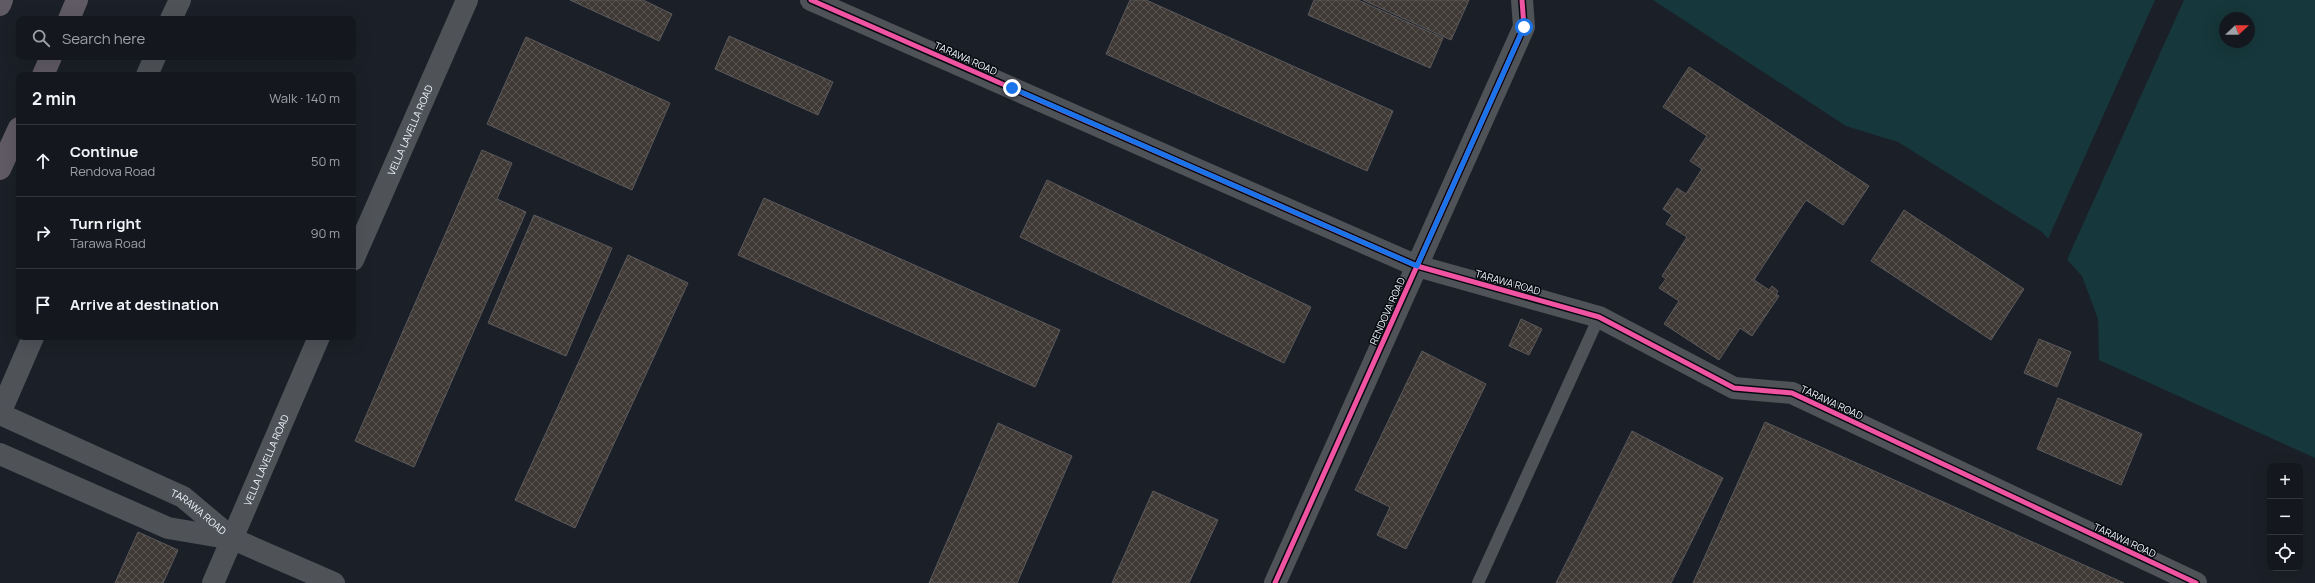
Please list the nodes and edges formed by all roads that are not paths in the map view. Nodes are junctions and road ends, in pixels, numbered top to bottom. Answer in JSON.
{"nodes":[{"id":1,"x":2,"y":0,"type":"edge"},
{"id":2,"x":78,"y":0,"type":"edge"},
{"id":3,"x":180,"y":0,"type":"edge"},
{"id":4,"x":466,"y":0,"type":"edge"},
{"id":5,"x":811,"y":0,"type":"edge"},
{"id":6,"x":1522,"y":0,"type":"edge"},
{"id":7,"x":0,"y":5,"type":"edge"},
{"id":8,"x":70,"y":16,"type":"edge"},
{"id":9,"x":172,"y":16,"type":"edge"},
{"id":10,"x":50,"y":60,"type":"edge"},
{"id":11,"x":154,"y":60,"type":"edge"},
{"id":12,"x":44,"y":72,"type":"edge"},
{"id":13,"x":148,"y":72,"type":"edge"},
{"id":14,"x":16,"y":134,"type":"edge"},
{"id":15,"x":0,"y":169,"type":"edge"},
{"id":16,"x":356,"y":253,"type":"edge"},
{"id":17,"x":1417,"y":266,"type":"junction"},
{"id":18,"x":1599,"y":317,"type":"junction"},
{"id":19,"x":32,"y":340,"type":"edge"},
{"id":20,"x":319,"y":340,"type":"edge"},
{"id":21,"x":0,"y":414,"type":"edge"},
{"id":22,"x":0,"y":454,"type":"edge"},
{"id":23,"x":234,"y":539,"type":"junction"},
{"id":24,"x":213,"y":583,"type":"edge"},
{"id":25,"x":334,"y":583,"type":"edge"},
{"id":26,"x":1275,"y":583,"type":"edge"},
{"id":27,"x":1478,"y":583,"type":"edge"},
{"id":28,"x":2196,"y":583,"type":"edge"}],
"edges":[{"from":1,"to":7,"type":"highway"},
{"from":2,"to":8,"type":"highway"},
{"from":3,"to":9,"type":"street"},
{"from":4,"to":16,"type":"street","name":"VELLA LAVELLA ROAD"},
{"from":5,"to":17,"type":"street","name":"TARAWA ROAD"},
{"from":6,"to":17,"type":"street","name":"RENDOVA ROAD"},
{"from":10,"to":12,"type":"highway"},
{"from":11,"to":13,"type":"street"},
{"from":14,"to":15,"type":"highway"},
{"from":17,"to":18,"type":"street","name":"TARAWA ROAD"},
{"from":17,"to":26,"type":"street","name":"RENDOVA ROAD"},
{"from":18,"to":27,"type":"lane"},
{"from":18,"to":28,"type":"street","name":"TARAWA ROAD"},
{"from":19,"to":21,"type":"street"},
{"from":20,"to":23,"type":"street","name":"VELLA LAVELLA ROAD"},
{"from":21,"to":23,"type":"street","name":"TARAWA ROAD"},
{"from":22,"to":23,"type":"street","name":"TARAWA ROAD"},
{"from":23,"to":24,"type":"street","name":"VELLA LAVELLA ROAD"},
{"from":23,"to":25,"type":"street"}]}
